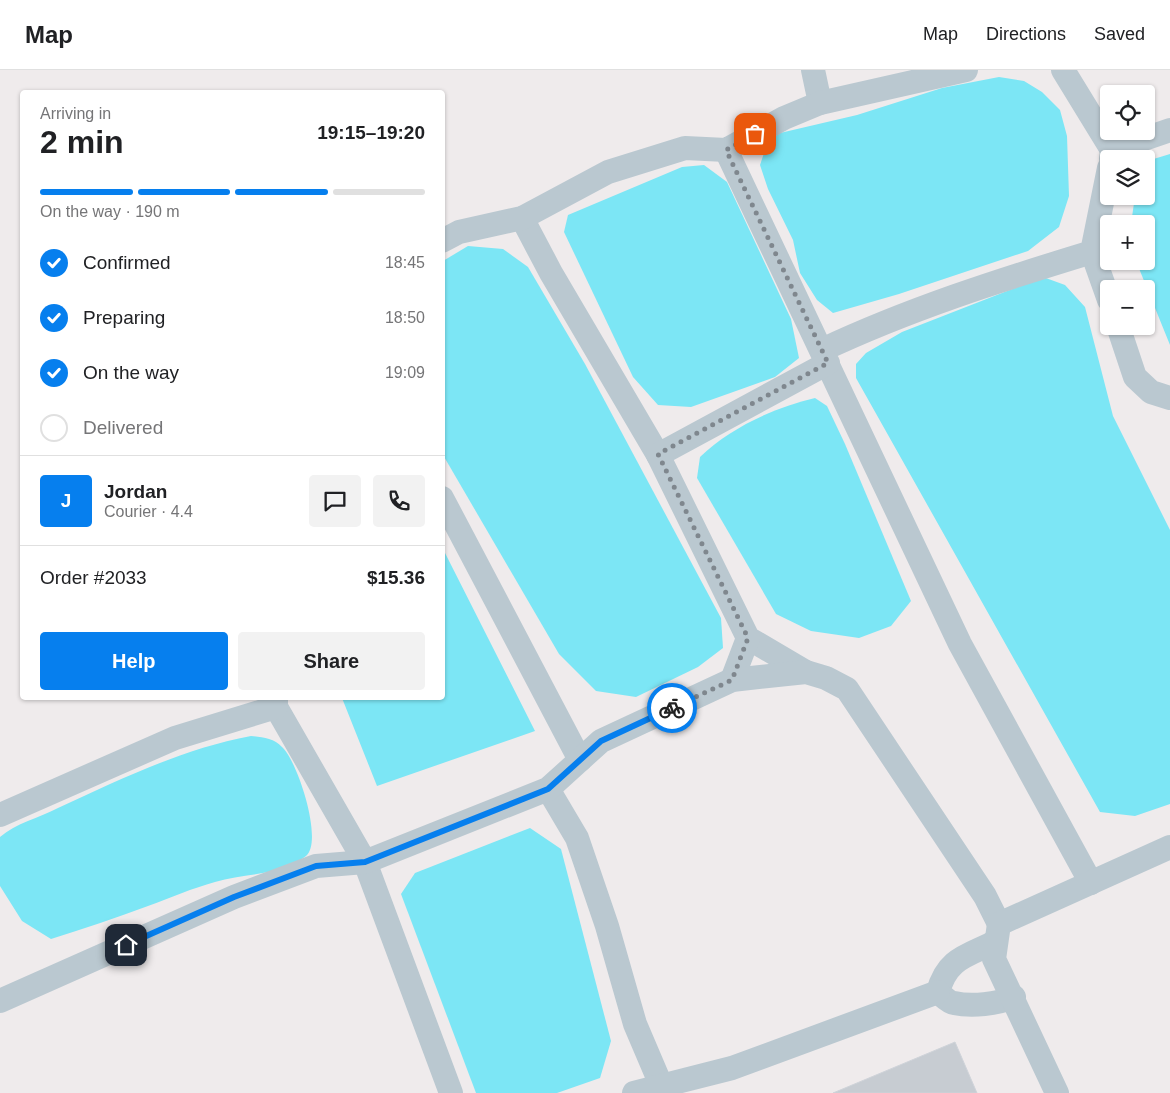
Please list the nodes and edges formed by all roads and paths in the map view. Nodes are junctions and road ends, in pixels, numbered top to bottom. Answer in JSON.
{"nodes":[{"id":1,"x":813,"y":70,"type":"edge"},
{"id":2,"x":966,"y":70,"type":"edge"},
{"id":3,"x":1063,"y":70,"type":"edge"},
{"id":4,"x":820,"y":103,"type":"junction"},
{"id":5,"x":1170,"y":130,"type":"edge"},
{"id":6,"x":726,"y":150,"type":"junction"},
{"id":7,"x":1105,"y":150,"type":"edge"},
{"id":8,"x":1129,"y":150,"type":"edge"},
{"id":9,"x":1101,"y":205,"type":"edge"},
{"id":10,"x":522,"y":218,"type":"junction"},
{"id":11,"x":445,"y":239,"type":"edge"},
{"id":12,"x":1092,"y":252,"type":"junction"},
{"id":13,"x":1102,"y":280,"type":"edge"},
{"id":14,"x":1121,"y":335,"type":"edge"},
{"id":15,"x":825,"y":357,"type":"junction"},
{"id":16,"x":1170,"y":398,"type":"edge"},
{"id":17,"x":658,"y":454,"type":"junction"},
{"id":18,"x":445,"y":504,"type":"edge"},
{"id":19,"x":748,"y":638,"type":"junction"},
{"id":20,"x":806,"y":672,"type":"junction"},
{"id":21,"x":732,"y":680,"type":"junction"},
{"id":22,"x":276,"y":702,"type":"edge"},
{"id":23,"x":580,"y":760,"type":"junction"},
{"id":24,"x":548,"y":789,"type":"junction"},
{"id":25,"x":0,"y":815,"type":"edge"},
{"id":26,"x":1170,"y":847,"type":"edge"},
{"id":27,"x":365,"y":862,"type":"junction"},
{"id":28,"x":1092,"y":883,"type":"junction"},
{"id":29,"x":997,"y":933,"type":"junction"},
{"id":30,"x":938,"y":992,"type":"junction"},
{"id":31,"x":1014,"y":997,"type":"junction"},
{"id":32,"x":0,"y":1001,"type":"edge"},
{"id":33,"x":661,"y":1085,"type":"junction"},
{"id":34,"x":451,"y":1093,"type":"edge"},
{"id":35,"x":634,"y":1093,"type":"edge"},
{"id":36,"x":1057,"y":1093,"type":"edge"}],
"edges":[{"from":1,"to":4,"type":"lane"},
{"from":2,"to":4,"type":"lane"},
{"from":3,"to":7,"type":"lane"},
{"from":4,"to":6,"type":"lane"},
{"from":5,"to":8,"type":"lane"},
{"from":6,"to":10,"type":"lane"},
{"from":6,"to":15,"type":"lane"},
{"from":9,"to":12,"type":"lane"},
{"from":10,"to":11,"type":"lane"},
{"from":10,"to":17,"type":"lane"},
{"from":12,"to":13,"type":"lane"},
{"from":12,"to":15,"type":"lane"},
{"from":14,"to":16,"type":"lane"},
{"from":15,"to":17,"type":"lane"},
{"from":15,"to":28,"type":"lane"},
{"from":17,"to":19,"type":"lane"},
{"from":18,"to":23,"type":"lane"},
{"from":19,"to":20,"type":"lane"},
{"from":19,"to":21,"type":"lane"},
{"from":20,"to":21,"type":"lane"},
{"from":20,"to":29,"type":"lane"},
{"from":21,"to":23,"type":"lane"},
{"from":22,"to":25,"type":"lane"},
{"from":22,"to":27,"type":"lane"},
{"from":23,"to":24,"type":"lane"},
{"from":24,"to":27,"type":"lane"},
{"from":24,"to":33,"type":"lane"},
{"from":26,"to":28,"type":"lane"},
{"from":27,"to":32,"type":"lane"},
{"from":27,"to":34,"type":"lane"},
{"from":28,"to":29,"type":"lane"},
{"from":29,"to":30,"type":"lane"},
{"from":29,"to":31,"type":"lane"},
{"from":30,"to":31,"type":"lane"},
{"from":30,"to":33,"type":"lane"},
{"from":31,"to":36,"type":"lane"},
{"from":33,"to":35,"type":"lane"}]}
